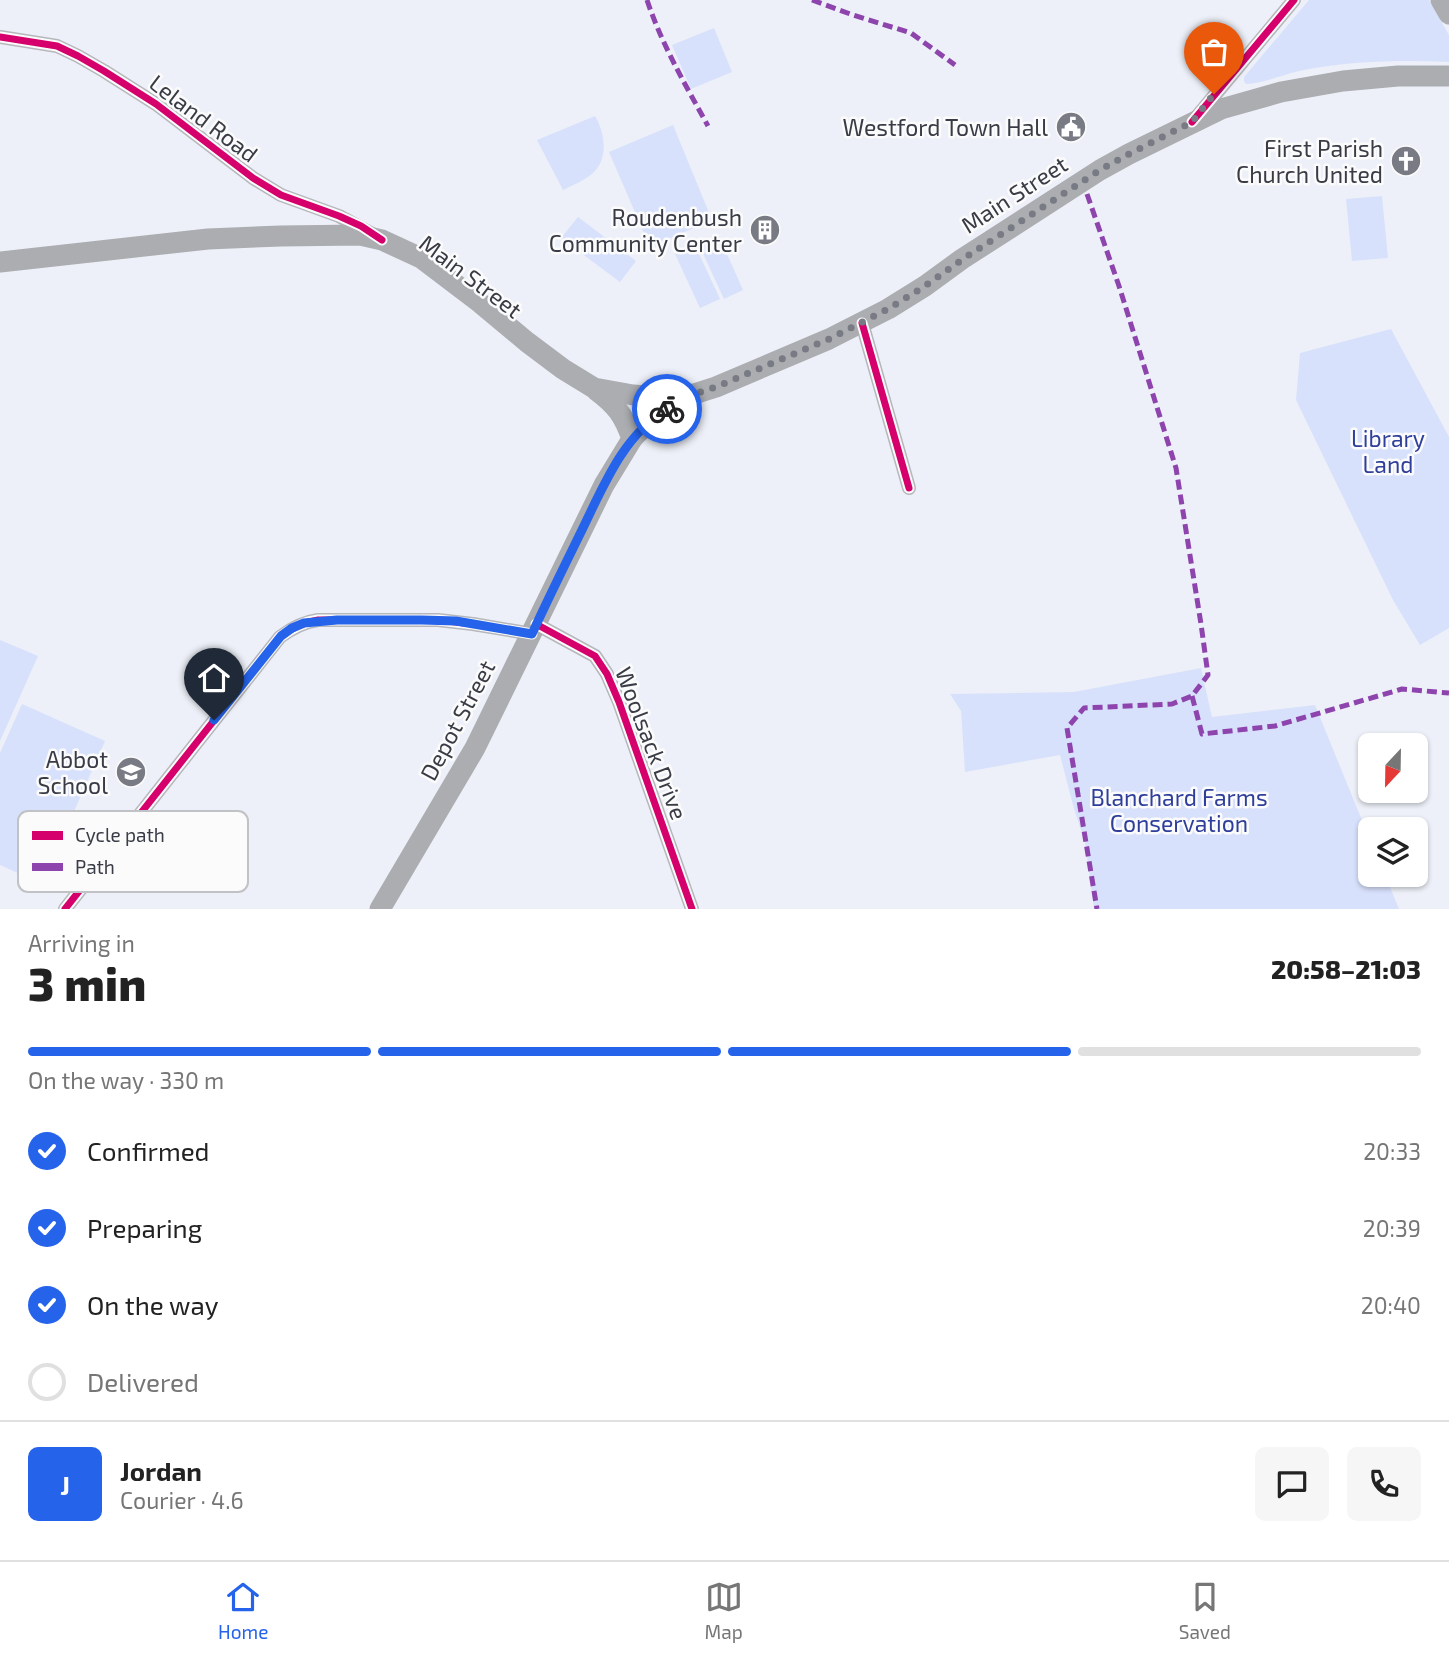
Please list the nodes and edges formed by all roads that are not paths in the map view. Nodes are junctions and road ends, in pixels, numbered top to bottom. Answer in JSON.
{"nodes":[{"id":1,"x":1294,"y":0,"type":"edge"},
{"id":2,"x":1441,"y":0,"type":"edge"},
{"id":3,"x":1449,"y":14,"type":"edge"},
{"id":4,"x":0,"y":37,"type":"edge"},
{"id":5,"x":1449,"y":76,"type":"edge"},
{"id":6,"x":1192,"y":122,"type":"junction"},
{"id":7,"x":382,"y":240,"type":"junction"},
{"id":8,"x":0,"y":262,"type":"edge"},
{"id":9,"x":862,"y":323,"type":"junction"},
{"id":10,"x":594,"y":388,"type":"junction"},
{"id":11,"x":694,"y":394,"type":"junction"},
{"id":12,"x":632,"y":439,"type":"junction"},
{"id":13,"x":909,"y":488,"type":"dead end"},
{"id":14,"x":534,"y":629,"type":"junction"},
{"id":15,"x":143,"y":811,"type":"edge"},
{"id":16,"x":78,"y":892,"type":"edge"},
{"id":17,"x":65,"y":909,"type":"edge"},
{"id":18,"x":380,"y":909,"type":"edge"},
{"id":19,"x":692,"y":909,"type":"edge"}],
"edges":[{"from":1,"to":6,"type":"street"},
{"from":2,"to":3,"type":"main road"},
{"from":4,"to":7,"type":"street","name":"Leland Road"},
{"from":5,"to":6,"type":"main road","name":"Main Street"},
{"from":6,"to":9,"type":"main road","name":"Main Street"},
{"from":7,"to":8,"type":"main road","name":"Main Street"},
{"from":7,"to":10,"type":"main road","name":"Main Street"},
{"from":9,"to":11,"type":"main road","name":"Main Street"},
{"from":9,"to":13,"type":"street"},
{"from":10,"to":11,"type":"main road","name":"Main Street"},
{"from":10,"to":12,"type":"main road"},
{"from":11,"to":12,"type":"main road","name":"Depot Street"},
{"from":12,"to":14,"type":"main road","name":"Depot Street"},
{"from":14,"to":15,"type":"street","name":"Woolsack Drive"},
{"from":14,"to":18,"type":"main road","name":"Depot Street"},
{"from":14,"to":19,"type":"street","name":"Woolsack Drive"},
{"from":16,"to":17,"type":"street","name":"Woolsack Drive"}]}
